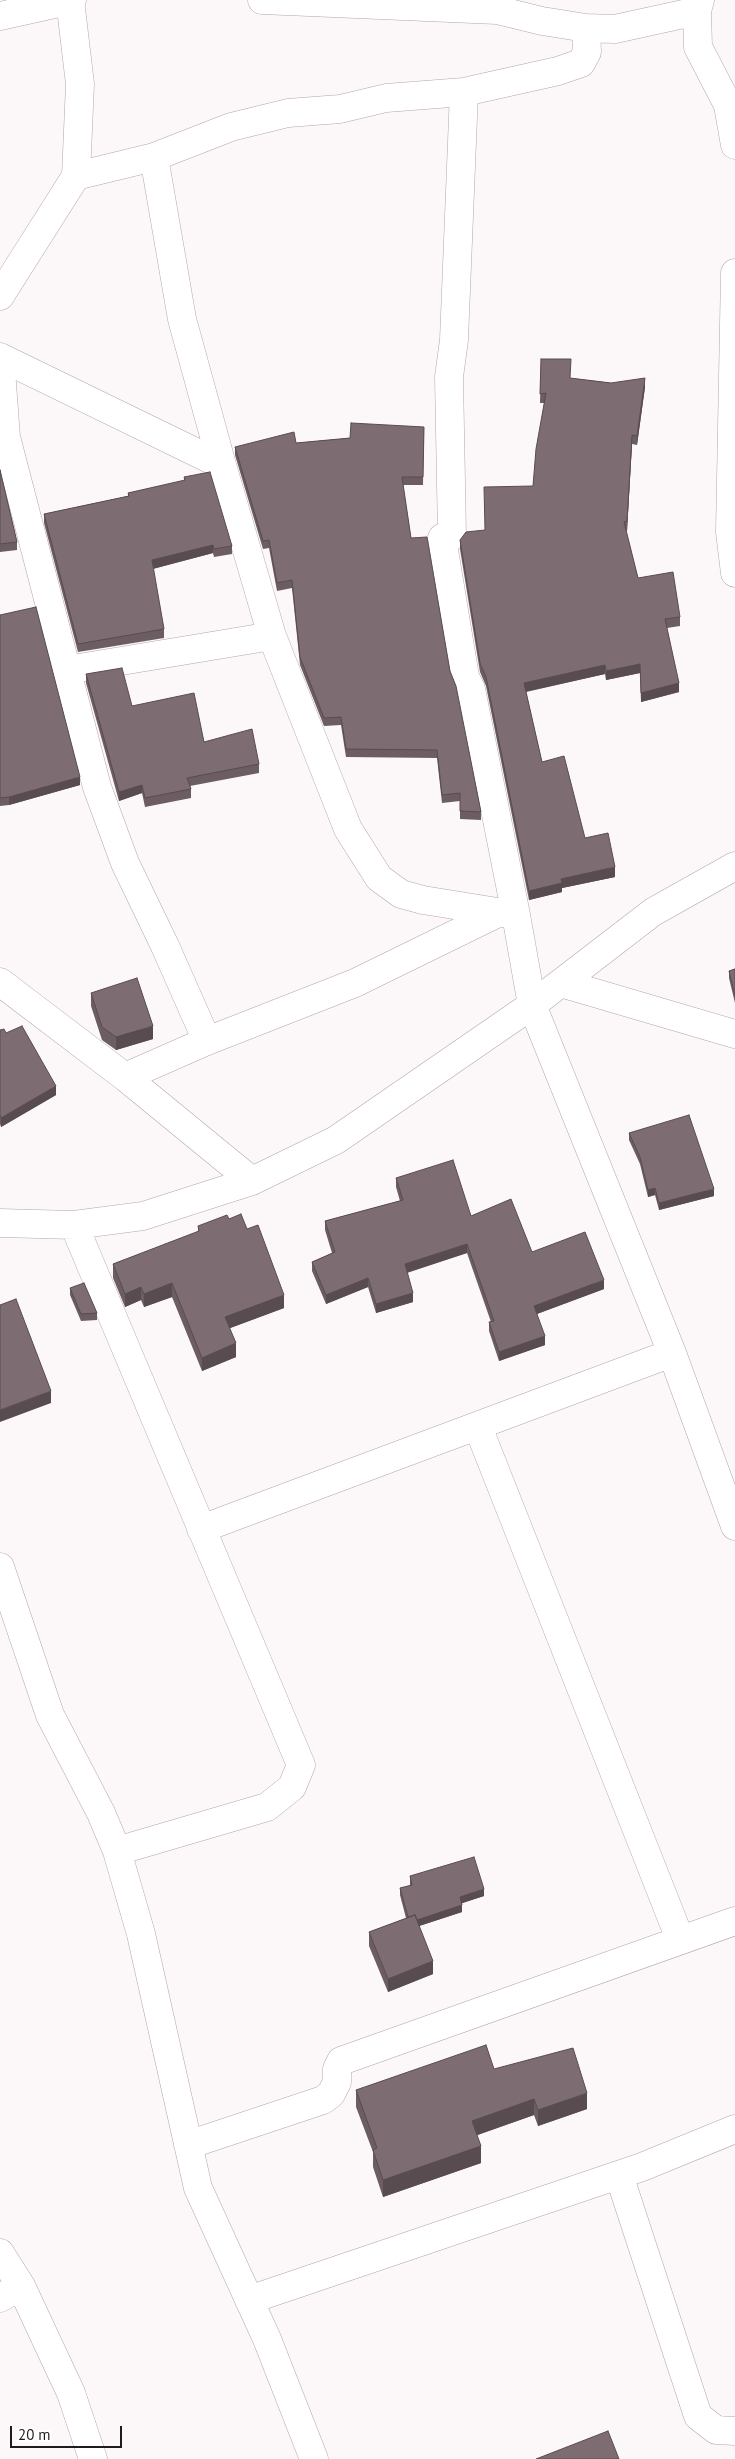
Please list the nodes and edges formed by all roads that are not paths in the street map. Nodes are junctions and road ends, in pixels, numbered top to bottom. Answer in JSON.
{"nodes":[{"id":1,"x":71,"y":0,"type":"edge"},
{"id":2,"x":262,"y":0,"type":"edge"},
{"id":3,"x":698,"y":6,"type":"edge"},
{"id":4,"x":0,"y":16,"type":"edge"},
{"id":5,"x":586,"y":28,"type":"junction"},
{"id":6,"x":464,"y":92,"type":"junction"},
{"id":7,"x":735,"y":145,"type":"edge"},
{"id":8,"x":154,"y":157,"type":"junction"},
{"id":9,"x":76,"y":176,"type":"junction"},
{"id":10,"x":735,"y":272,"type":"edge"},
{"id":11,"x":0,"y":296,"type":"edge"},
{"id":12,"x":0,"y":357,"type":"edge"},
{"id":13,"x":733,"y":399,"type":"edge"},
{"id":14,"x":222,"y":465,"type":"junction"},
{"id":15,"x":735,"y":573,"type":"edge"},
{"id":16,"x":272,"y":636,"type":"junction"},
{"id":17,"x":67,"y":670,"type":"junction"},
{"id":18,"x":735,"y":866,"type":"edge"},
{"id":19,"x":507,"y":914,"type":"junction"},
{"id":20,"x":0,"y":982,"type":"edge"},
{"id":21,"x":561,"y":983,"type":"junction"},
{"id":22,"x":532,"y":1005,"type":"junction"},
{"id":23,"x":735,"y":1034,"type":"edge"},
{"id":24,"x":207,"y":1041,"type":"junction"},
{"id":25,"x":125,"y":1077,"type":"junction"},
{"id":26,"x":252,"y":1181,"type":"junction"},
{"id":27,"x":0,"y":1222,"type":"edge"},
{"id":28,"x":74,"y":1225,"type":"junction"},
{"id":29,"x":672,"y":1353,"type":"junction"},
{"id":30,"x":478,"y":1427,"type":"junction"},
{"id":31,"x":735,"y":1526,"type":"edge"},
{"id":32,"x":201,"y":1529,"type":"junction"},
{"id":33,"x":0,"y":1567,"type":"edge"},
{"id":34,"x":117,"y":1851,"type":"junction"},
{"id":35,"x":735,"y":1920,"type":"edge"},
{"id":36,"x":680,"y":1939,"type":"junction"},
{"id":37,"x":735,"y":2129,"type":"edge"},
{"id":38,"x":188,"y":2146,"type":"junction"},
{"id":39,"x":619,"y":2175,"type":"junction"},
{"id":40,"x":0,"y":2253,"type":"edge"},
{"id":41,"x":10,"y":2292,"type":"edge"},
{"id":42,"x":249,"y":2300,"type":"junction"},
{"id":43,"x":735,"y":2431,"type":"edge"},
{"id":44,"x":93,"y":2459,"type":"edge"},
{"id":45,"x":314,"y":2459,"type":"edge"}],
"edges":[{"from":1,"to":4,"type":"street"},
{"from":1,"to":9,"type":"street"},
{"from":2,"to":5,"type":"street"},
{"from":3,"to":5,"type":"street"},
{"from":3,"to":7,"type":"street"},
{"from":5,"to":6,"type":"street"},
{"from":6,"to":8,"type":"street"},
{"from":6,"to":19,"type":"street"},
{"from":8,"to":9,"type":"street"},
{"from":8,"to":14,"type":"street"},
{"from":9,"to":11,"type":"street"},
{"from":10,"to":13,"type":"street"},
{"from":12,"to":14,"type":"street"},
{"from":12,"to":17,"type":"street"},
{"from":13,"to":15,"type":"street"},
{"from":14,"to":16,"type":"street"},
{"from":16,"to":17,"type":"street"},
{"from":16,"to":19,"type":"street"},
{"from":17,"to":24,"type":"street"},
{"from":18,"to":21,"type":"street"},
{"from":19,"to":22,"type":"street"},
{"from":19,"to":24,"type":"street"},
{"from":20,"to":25,"type":"street"},
{"from":21,"to":22,"type":"street"},
{"from":21,"to":23,"type":"street"},
{"from":22,"to":26,"type":"street"},
{"from":22,"to":29,"type":"street"},
{"from":24,"to":25,"type":"street"},
{"from":25,"to":26,"type":"street"},
{"from":26,"to":28,"type":"street"},
{"from":27,"to":28,"type":"street"},
{"from":28,"to":32,"type":"street"},
{"from":29,"to":30,"type":"street"},
{"from":29,"to":31,"type":"street"},
{"from":30,"to":32,"type":"street"},
{"from":30,"to":36,"type":"street"},
{"from":32,"to":34,"type":"street"},
{"from":33,"to":34,"type":"street"},
{"from":34,"to":38,"type":"street"},
{"from":35,"to":36,"type":"street"},
{"from":36,"to":38,"type":"street"},
{"from":37,"to":39,"type":"street"},
{"from":38,"to":42,"type":"street"},
{"from":39,"to":42,"type":"street"},
{"from":39,"to":43,"type":"street"},
{"from":40,"to":41,"type":"street"},
{"from":41,"to":44,"type":"street"},
{"from":42,"to":45,"type":"street"}]}
